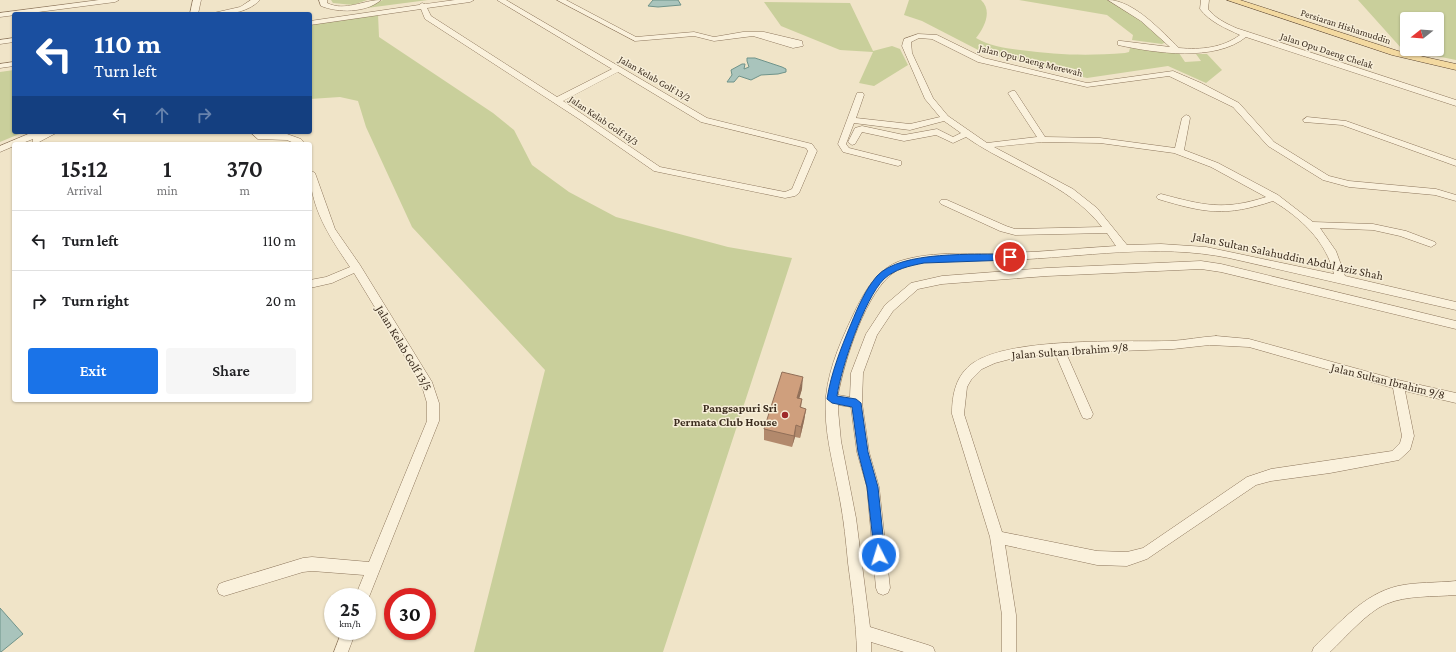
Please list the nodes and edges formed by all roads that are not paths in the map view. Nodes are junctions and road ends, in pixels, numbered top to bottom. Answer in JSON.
{"nodes":[{"id":1,"x":58,"y":0,"type":"edge"},
{"id":2,"x":115,"y":0,"type":"edge"},
{"id":3,"x":197,"y":0,"type":"edge"},
{"id":4,"x":256,"y":0,"type":"edge"},
{"id":5,"x":323,"y":0,"type":"edge"},
{"id":6,"x":377,"y":0,"type":"edge"},
{"id":7,"x":455,"y":0,"type":"edge"},
{"id":8,"x":470,"y":0,"type":"edge"},
{"id":9,"x":501,"y":0,"type":"edge"},
{"id":10,"x":562,"y":0,"type":"edge"},
{"id":11,"x":1112,"y":0,"type":"edge"},
{"id":12,"x":1231,"y":0,"type":"edge"},
{"id":13,"x":1245,"y":0,"type":"edge"},
{"id":14,"x":1206,"y":1,"type":"edge"},
{"id":15,"x":574,"y":3,"type":"edge"},
{"id":16,"x":54,"y":8,"type":"junction"},
{"id":17,"x":424,"y":8,"type":"junction"},
{"id":18,"x":18,"y":12,"type":"edge"},
{"id":19,"x":194,"y":12,"type":"edge"},
{"id":20,"x":225,"y":12,"type":"edge"},
{"id":21,"x":12,"y":13,"type":"edge"},
{"id":22,"x":0,"y":14,"type":"edge"},
{"id":23,"x":312,"y":20,"type":"edge"},
{"id":24,"x":312,"y":23,"type":"edge"},
{"id":25,"x":754,"y":34,"type":"junction"},
{"id":26,"x":1244,"y":34,"type":"junction"},
{"id":27,"x":12,"y":40,"type":"edge"},
{"id":28,"x":0,"y":42,"type":"edge"},
{"id":29,"x":1122,"y":43,"type":"dead end"},
{"id":30,"x":1177,"y":50,"type":"junction"},
{"id":31,"x":12,"y":61,"type":"edge"},
{"id":32,"x":0,"y":62,"type":"edge"},
{"id":33,"x":1456,"y":62,"type":"edge"},
{"id":34,"x":12,"y":64,"type":"edge"},
{"id":35,"x":0,"y":66,"type":"edge"},
{"id":36,"x":1456,"y":67,"type":"edge"},
{"id":37,"x":618,"y":69,"type":"junction"},
{"id":38,"x":1012,"y":93,"type":"dead end"},
{"id":39,"x":860,"y":95,"type":"dead end"},
{"id":40,"x":556,"y":101,"type":"junction"},
{"id":41,"x":1456,"y":103,"type":"edge"},
{"id":42,"x":945,"y":118,"type":"junction"},
{"id":43,"x":1186,"y":118,"type":"dead end"},
{"id":44,"x":851,"y":120,"type":"junction"},
{"id":45,"x":1307,"y":120,"type":"dead end"},
{"id":46,"x":36,"y":134,"type":"edge"},
{"id":47,"x":49,"y":134,"type":"edge"},
{"id":48,"x":256,"y":134,"type":"edge"},
{"id":49,"x":965,"y":134,"type":"junction"},
{"id":50,"x":906,"y":138,"type":"junction"},
{"id":51,"x":1042,"y":139,"type":"junction"},
{"id":52,"x":17,"y":142,"type":"edge"},
{"id":53,"x":30,"y":142,"type":"edge"},
{"id":54,"x":300,"y":142,"type":"edge"},
{"id":55,"x":852,"y":142,"type":"dead end"},
{"id":56,"x":12,"y":144,"type":"edge"},
{"id":57,"x":985,"y":146,"type":"junction"},
{"id":58,"x":912,"y":148,"type":"dead end"},
{"id":59,"x":0,"y":149,"type":"edge"},
{"id":60,"x":12,"y":150,"type":"edge"},
{"id":61,"x":1179,"y":152,"type":"junction"},
{"id":62,"x":0,"y":154,"type":"edge"},
{"id":63,"x":898,"y":163,"type":"dead end"},
{"id":64,"x":1456,"y":163,"type":"edge"},
{"id":65,"x":312,"y":181,"type":"edge"},
{"id":66,"x":792,"y":194,"type":"joint"},
{"id":67,"x":1161,"y":197,"type":"dead end"},
{"id":68,"x":1275,"y":197,"type":"junction"},
{"id":69,"x":1456,"y":198,"type":"edge"},
{"id":70,"x":944,"y":202,"type":"dead end"},
{"id":71,"x":1312,"y":225,"type":"junction"},
{"id":72,"x":1108,"y":230,"type":"junction"},
{"id":73,"x":1431,"y":244,"type":"dead end"},
{"id":74,"x":1125,"y":250,"type":"junction"},
{"id":75,"x":1038,"y":256,"type":"junction"},
{"id":76,"x":356,"y":268,"type":"junction"},
{"id":77,"x":1338,"y":270,"type":"junction"},
{"id":78,"x":1047,"y":272,"type":"junction"},
{"id":79,"x":312,"y":284,"type":"edge"},
{"id":80,"x":1379,"y":287,"type":"junction"},
{"id":81,"x":1382,"y":306,"type":"junction"},
{"id":82,"x":1456,"y":306,"type":"edge"},
{"id":83,"x":1456,"y":325,"type":"edge"},
{"id":84,"x":1059,"y":349,"type":"junction"},
{"id":85,"x":1398,"y":385,"type":"junction"},
{"id":86,"x":1456,"y":398,"type":"edge"},
{"id":87,"x":832,"y":399,"type":"junction"},
{"id":88,"x":856,"y":403,"type":"junction"},
{"id":89,"x":1087,"y":414,"type":"dead end"},
{"id":90,"x":997,"y":537,"type":"junction"},
{"id":91,"x":372,"y":569,"type":"junction"},
{"id":92,"x":365,"y":588,"type":"edge"},
{"id":93,"x":883,"y":588,"type":"dead end"},
{"id":94,"x":1456,"y":588,"type":"edge"},
{"id":95,"x":224,"y":590,"type":"dead end"},
{"id":96,"x":864,"y":632,"type":"junction"},
{"id":97,"x":346,"y":640,"type":"edge"},
{"id":98,"x":341,"y":652,"type":"edge"},
{"id":99,"x":864,"y":652,"type":"edge"},
{"id":100,"x":928,"y":652,"type":"edge"},
{"id":101,"x":1009,"y":652,"type":"edge"},
{"id":102,"x":1319,"y":652,"type":"edge"}],
"edges":[{"from":1,"to":16,"type":"street"},
{"from":2,"to":16,"type":"street"},
{"from":3,"to":19,"type":"street"},
{"from":4,"to":20,"type":"street"},
{"from":5,"to":6,"type":"street"},
{"from":7,"to":17,"type":"street"},
{"from":8,"to":17,"type":"street"},
{"from":9,"to":37,"type":"street","name":"Jalan Kelab Golf 13/2"},
{"from":10,"to":15,"type":"street"},
{"from":11,"to":30,"type":"street"},
{"from":12,"to":36,"type":"main road","name":"Persiaran Hishamuddin"},
{"from":13,"to":33,"type":"main road","name":"Persiaran Hishamuddin"},
{"from":14,"to":26,"type":"street","name":"Jalan Opu Daeng Chelak"},
{"from":15,"to":25,"type":"street"},
{"from":16,"to":18,"type":"street"},
{"from":17,"to":23,"type":"street"},
{"from":17,"to":24,"type":"street"},
{"from":17,"to":40,"type":"street","name":"Jalan Kelab Golf 13/3"},
{"from":21,"to":22,"type":"street"},
{"from":25,"to":25,"type":"street"},
{"from":26,"to":30,"type":"street"},
{"from":26,"to":41,"type":"street","name":"Jalan Opu Daeng Chelak"},
{"from":27,"to":28,"type":"street"},
{"from":29,"to":30,"type":"street"},
{"from":31,"to":32,"type":"street"},
{"from":34,"to":35,"type":"street"},
{"from":37,"to":40,"type":"street"},
{"from":37,"to":66,"type":"street","name":"Jalan Kelab Golf 13/2"},
{"from":38,"to":51,"type":"street"},
{"from":39,"to":44,"type":"street"},
{"from":40,"to":66,"type":"street","name":"Jalan Kelab Golf 13/3"},
{"from":42,"to":44,"type":"street"},
{"from":42,"to":49,"type":"street","name":"Jalan Opu Daeng Merewah"},
{"from":42,"to":69,"type":"street","name":"Jalan Opu Daeng Merewah"},
{"from":43,"to":61,"type":"street"},
{"from":44,"to":63,"type":"street"},
{"from":45,"to":64,"type":"street"},
{"from":46,"to":52,"type":"street"},
{"from":47,"to":53,"type":"street"},
{"from":48,"to":54,"type":"street"},
{"from":49,"to":50,"type":"street"},
{"from":49,"to":57,"type":"street","name":"Jalan Opu Daeng Merewah"},
{"from":50,"to":55,"type":"street"},
{"from":50,"to":58,"type":"street"},
{"from":51,"to":57,"type":"street"},
{"from":51,"to":61,"type":"street"},
{"from":56,"to":59,"type":"street"},
{"from":57,"to":72,"type":"street","name":"Jalan Opu Daeng Merewah"},
{"from":60,"to":62,"type":"street"},
{"from":61,"to":68,"type":"street"},
{"from":65,"to":76,"type":"street","name":"Jalan Kelab Golf 13/5"},
{"from":67,"to":68,"type":"street"},
{"from":68,"to":71,"type":"street"},
{"from":70,"to":72,"type":"street"},
{"from":71,"to":73,"type":"street"},
{"from":71,"to":77,"type":"street"},
{"from":72,"to":74,"type":"street","name":"Jalan Opu Daeng Merewah"},
{"from":74,"to":75,"type":"street","name":"Jalan Sultan Salahuddin Abdul Aziz Shah"},
{"from":74,"to":77,"type":"street","name":"Jalan Sultan Salahuddin Abdul Aziz Shah"},
{"from":75,"to":78,"type":"street"},
{"from":75,"to":87,"type":"street","name":"Jalan Sultan Salahuddin Abdul Aziz Shah"},
{"from":76,"to":79,"type":"street"},
{"from":76,"to":91,"type":"street","name":"Jalan Kelab Golf 13/5"},
{"from":77,"to":80,"type":"street","name":"Jalan Sultan Salahuddin Abdul Aziz Shah"},
{"from":78,"to":81,"type":"street"},
{"from":78,"to":88,"type":"street"},
{"from":80,"to":81,"type":"street"},
{"from":80,"to":82,"type":"street","name":"Jalan Sultan Salahuddin Abdul Aziz Shah"},
{"from":81,"to":83,"type":"street"},
{"from":84,"to":85,"type":"street","name":"Jalan Sultan Ibrahim 9/8"},
{"from":84,"to":89,"type":"street"},
{"from":84,"to":90,"type":"street","name":"Jalan Sultan Ibrahim 9/8"},
{"from":85,"to":86,"type":"street","name":"Jalan Sultan Ibrahim 9/8"},
{"from":85,"to":90,"type":"street"},
{"from":87,"to":88,"type":"street"},
{"from":87,"to":96,"type":"street","name":"Jalan Sultan Salahuddin Abdul Aziz Shah"},
{"from":88,"to":93,"type":"street"},
{"from":90,"to":101,"type":"street","name":"Jalan Sultan Ibrahim 9/8"},
{"from":91,"to":92,"type":"street","name":"Jalan Kelab Golf 13/5"},
{"from":91,"to":95,"type":"street"},
{"from":94,"to":102,"type":"street"},
{"from":96,"to":99,"type":"street","name":"Jalan Sultan Salahuddin Abdul Aziz Shah"},
{"from":96,"to":100,"type":"street"},
{"from":97,"to":98,"type":"street"}]}
